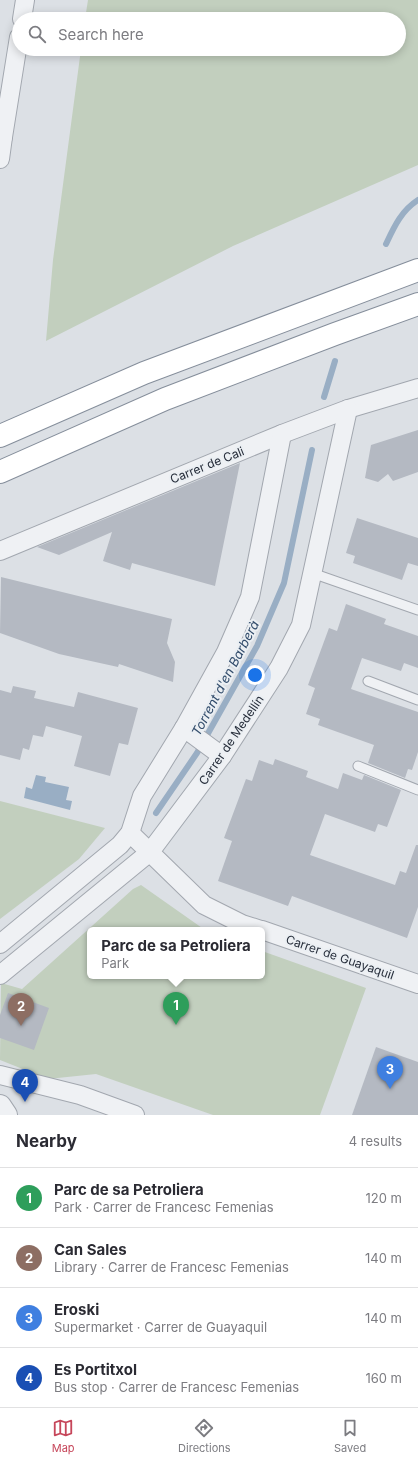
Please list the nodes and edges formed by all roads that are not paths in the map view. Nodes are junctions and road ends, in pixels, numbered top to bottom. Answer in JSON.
{"nodes":[{"id":1,"x":25,"y":0,"type":"edge"},
{"id":2,"x":23,"y":12,"type":"edge"},
{"id":3,"x":15,"y":56,"type":"edge"},
{"id":4,"x":4,"y":111,"type":"edge"},
{"id":5,"x":1,"y":137,"type":"edge"},
{"id":6,"x":0,"y":158,"type":"edge"},
{"id":7,"x":418,"y":270,"type":"edge"},
{"id":8,"x":418,"y":304,"type":"edge"},
{"id":9,"x":418,"y":388,"type":"edge"},
{"id":10,"x":348,"y":409,"type":"junction"},
{"id":11,"x":282,"y":434,"type":"junction"},
{"id":12,"x":0,"y":436,"type":"edge"},
{"id":13,"x":0,"y":472,"type":"edge"},
{"id":14,"x":0,"y":551,"type":"edge"},
{"id":15,"x":312,"y":574,"type":"junction"},
{"id":16,"x":418,"y":610,"type":"edge"},
{"id":17,"x":368,"y":681,"type":"dead end"},
{"id":18,"x":418,"y":700,"type":"edge"},
{"id":19,"x":184,"y":728,"type":"junction"},
{"id":20,"x":222,"y":756,"type":"junction"},
{"id":21,"x":358,"y":766,"type":"dead end"},
{"id":22,"x":418,"y":790,"type":"edge"},
{"id":23,"x":130,"y":833,"type":"junction"},
{"id":24,"x":150,"y":852,"type":"junction"},
{"id":25,"x":252,"y":927,"type":"edge"},
{"id":26,"x":265,"y":931,"type":"edge"},
{"id":27,"x":0,"y":944,"type":"edge"},
{"id":28,"x":0,"y":975,"type":"edge"},
{"id":29,"x":418,"y":984,"type":"edge"},
{"id":30,"x":0,"y":1075,"type":"edge"},
{"id":31,"x":0,"y":1106,"type":"edge"},
{"id":32,"x":6,"y":1115,"type":"edge"},
{"id":33,"x":136,"y":1115,"type":"edge"}],
"edges":[{"from":1,"to":2,"type":"street"},
{"from":3,"to":4,"type":"street"},
{"from":4,"to":5,"type":"street"},
{"from":5,"to":6,"type":"street"},
{"from":7,"to":12,"type":"highway"},
{"from":8,"to":13,"type":"highway"},
{"from":9,"to":10,"type":"street","name":"Carrer de Cali"},
{"from":10,"to":11,"type":"street","name":"Carrer de Cali"},
{"from":10,"to":15,"type":"street","name":"Carrer de Medellín"},
{"from":11,"to":14,"type":"street","name":"Carrer de Cali"},
{"from":11,"to":19,"type":"street"},
{"from":15,"to":16,"type":"lane"},
{"from":15,"to":20,"type":"street","name":"Carrer de Medellín"},
{"from":17,"to":18,"type":"lane"},
{"from":19,"to":20,"type":"street"},
{"from":19,"to":23,"type":"street"},
{"from":20,"to":24,"type":"street","name":"Carrer de Medellín"},
{"from":21,"to":22,"type":"lane"},
{"from":23,"to":24,"type":"street","name":"Carrer de Guayaquil"},
{"from":23,"to":27,"type":"street"},
{"from":24,"to":25,"type":"street","name":"Carrer de Guayaquil"},
{"from":24,"to":28,"type":"street","name":"Carrer de Medellín"},
{"from":26,"to":29,"type":"street","name":"Carrer de Guayaquil"},
{"from":30,"to":33,"type":"street"},
{"from":31,"to":32,"type":"street"}]}
